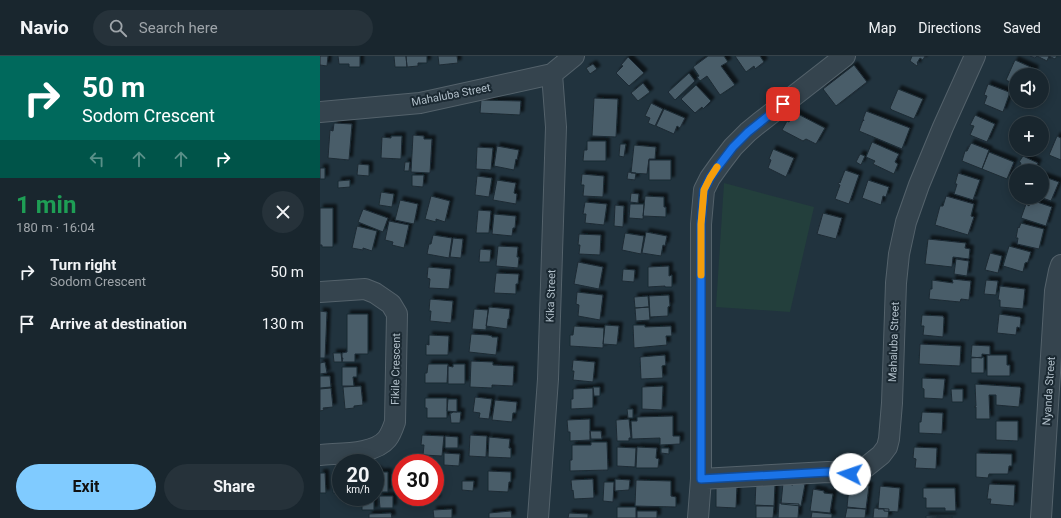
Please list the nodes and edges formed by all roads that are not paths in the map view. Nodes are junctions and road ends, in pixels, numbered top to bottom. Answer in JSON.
{"nodes":[{"id":1,"x":574,"y":56,"type":"edge"},
{"id":2,"x":844,"y":56,"type":"edge"},
{"id":3,"x":976,"y":56,"type":"edge"},
{"id":4,"x":552,"y":74,"type":"junction"},
{"id":5,"x":320,"y":112,"type":"edge"},
{"id":6,"x":1061,"y":265,"type":"edge"},
{"id":7,"x":320,"y":292,"type":"edge"},
{"id":8,"x":320,"y":455,"type":"edge"},
{"id":9,"x":701,"y":479,"type":"junction"},
{"id":10,"x":538,"y":518,"type":"edge"},
{"id":11,"x":698,"y":518,"type":"edge"},
{"id":12,"x":1041,"y":518,"type":"edge"}],
"edges":[{"from":1,"to":4,"type":"street","name":"Mahaluba Street"},
{"from":2,"to":9,"type":"street"},
{"from":3,"to":9,"type":"street","name":"Mahaluba Street"},
{"from":4,"to":5,"type":"street","name":"Mahaluba Street"},
{"from":4,"to":10,"type":"street","name":"Kika Street"},
{"from":6,"to":12,"type":"street","name":"Nyanda Street"},
{"from":7,"to":8,"type":"street","name":"Fikile Crescent"},
{"from":9,"to":11,"type":"street"}]}
